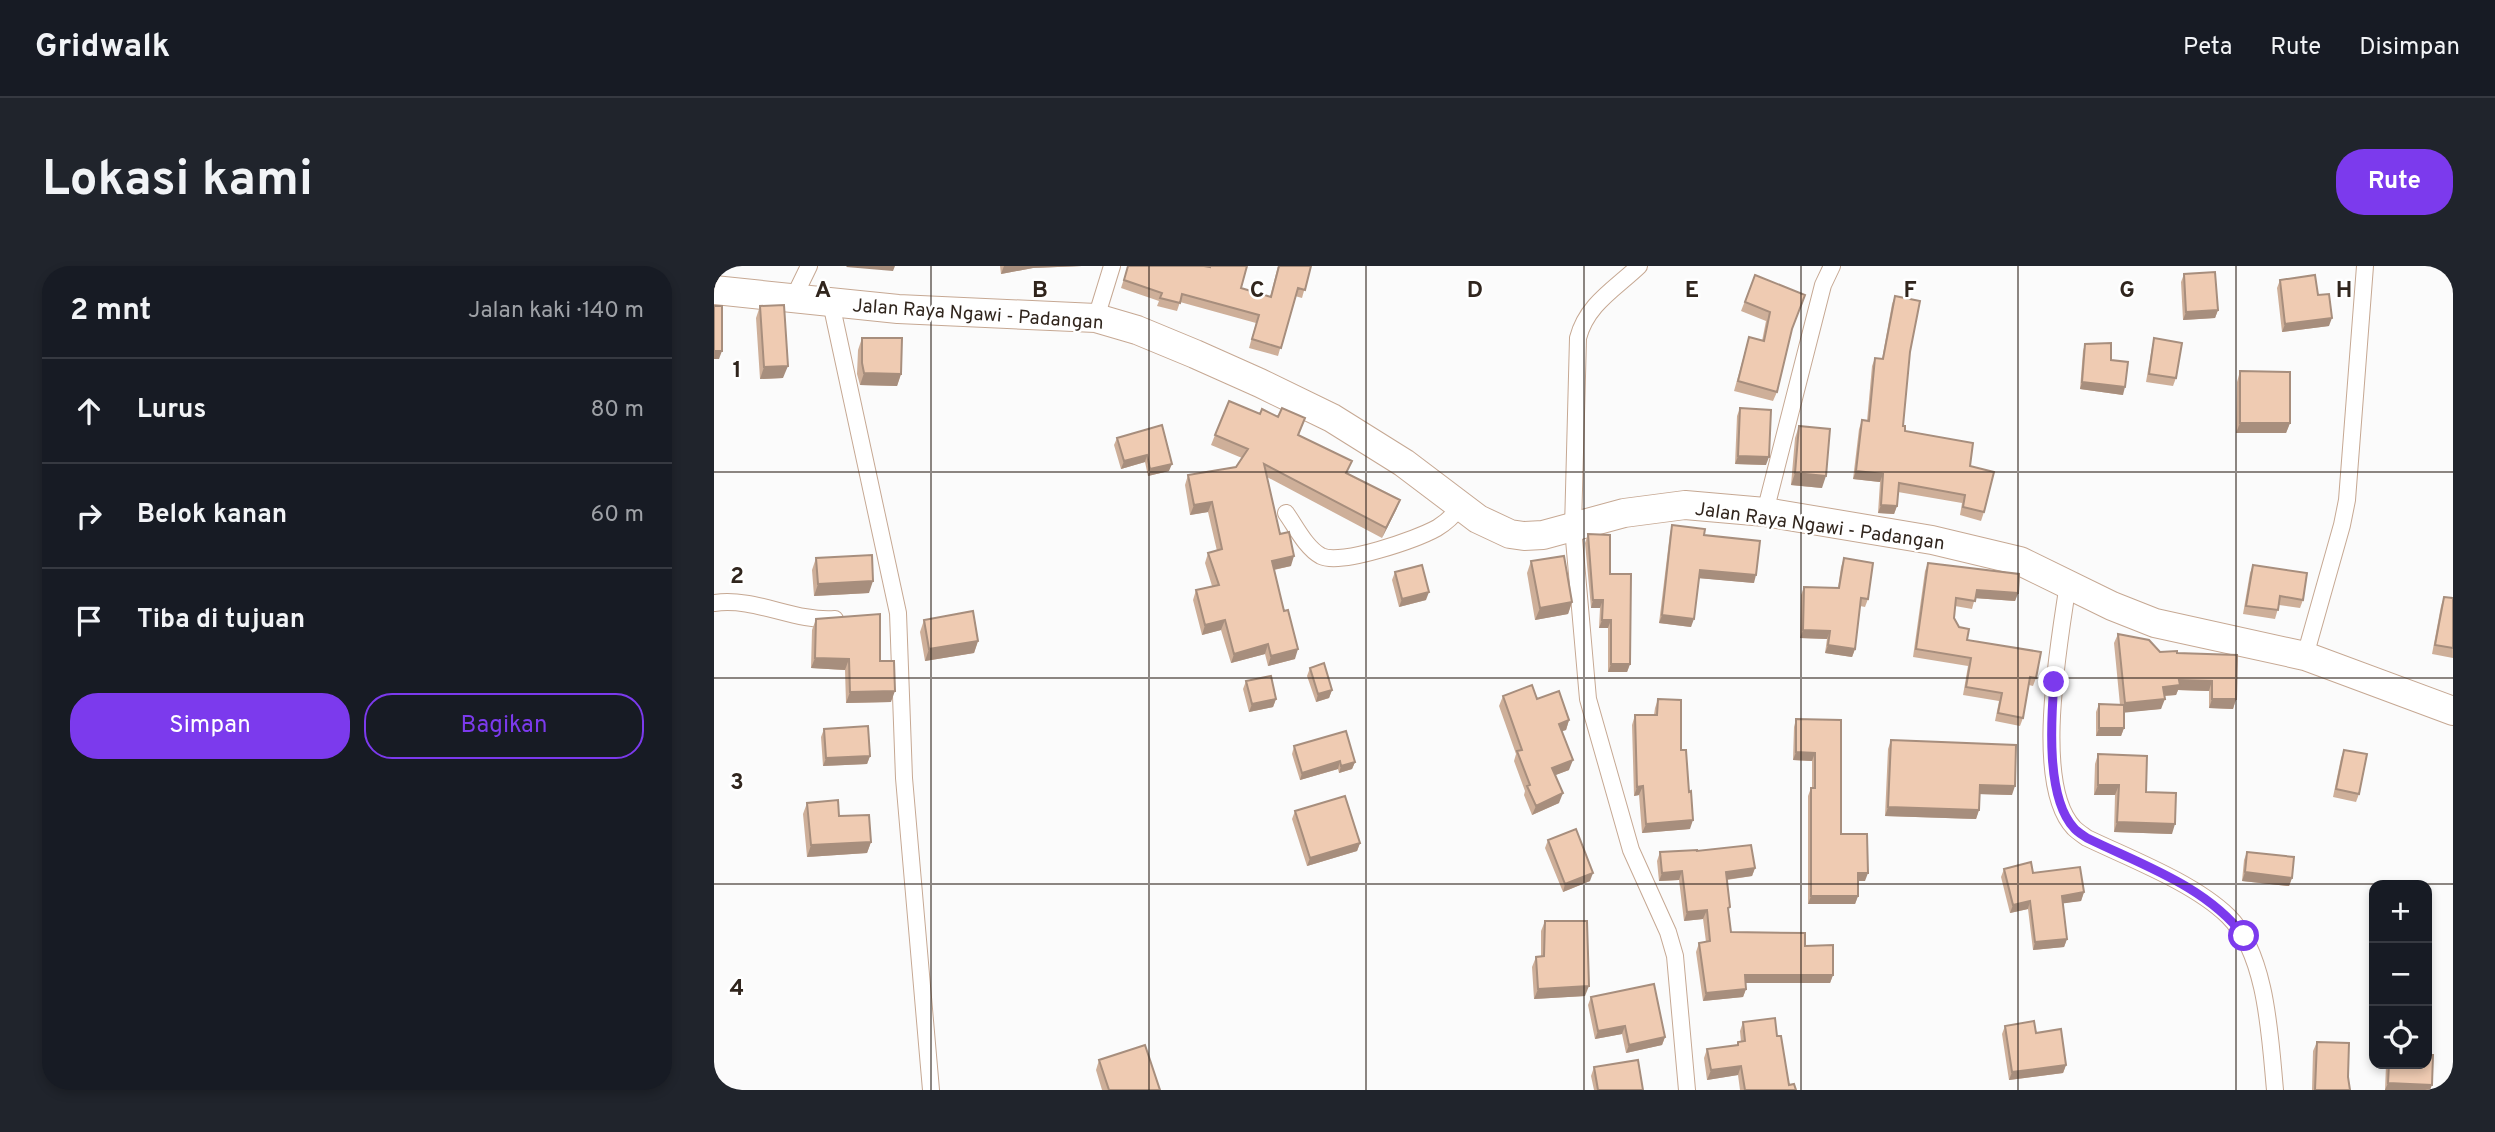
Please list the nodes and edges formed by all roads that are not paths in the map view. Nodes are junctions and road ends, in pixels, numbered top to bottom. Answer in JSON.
{"nodes":[{"id":1,"x":809,"y":266,"type":"edge"},
{"id":2,"x":1112,"y":266,"type":"edge"},
{"id":3,"x":1639,"y":266,"type":"edge"},
{"id":4,"x":1832,"y":266,"type":"edge"},
{"id":5,"x":2365,"y":266,"type":"edge"},
{"id":6,"x":714,"y":290,"type":"edge"},
{"id":7,"x":793,"y":299,"type":"junction"},
{"id":8,"x":831,"y":303,"type":"junction"},
{"id":9,"x":1096,"y":318,"type":"junction"},
{"id":10,"x":1461,"y":506,"type":"junction"},
{"id":11,"x":1765,"y":512,"type":"junction"},
{"id":12,"x":1286,"y":513,"type":"dead end"},
{"id":13,"x":1573,"y":528,"type":"junction"},
{"id":14,"x":2068,"y":583,"type":"junction"},
{"id":15,"x":714,"y":603,"type":"edge"},
{"id":16,"x":851,"y":617,"type":"edge"},
{"id":17,"x":2305,"y":656,"type":"junction"},
{"id":18,"x":2453,"y":711,"type":"edge"},
{"id":19,"x":931,"y":1090,"type":"edge"},
{"id":20,"x":1687,"y":1090,"type":"edge"},
{"id":21,"x":2274,"y":1090,"type":"edge"}],
"edges":[{"from":1,"to":7,"type":"street"},
{"from":2,"to":9,"type":"street"},
{"from":3,"to":13,"type":"street"},
{"from":4,"to":11,"type":"street"},
{"from":5,"to":17,"type":"street"},
{"from":6,"to":7,"type":"highway","name":"Jalan Raya Ngawi - Padangan"},
{"from":7,"to":8,"type":"highway","name":"Jalan Raya Ngawi - Padangan"},
{"from":8,"to":9,"type":"highway","name":"Jalan Raya Ngawi - Padangan"},
{"from":8,"to":19,"type":"street"},
{"from":9,"to":10,"type":"highway","name":"Jalan Raya Ngawi - Padangan"},
{"from":10,"to":12,"type":"street"},
{"from":10,"to":13,"type":"highway","name":"Jalan Raya Ngawi - Padangan"},
{"from":11,"to":13,"type":"highway","name":"Jalan Raya Ngawi - Padangan"},
{"from":11,"to":14,"type":"highway","name":"Jalan Raya Ngawi - Padangan"},
{"from":13,"to":20,"type":"street"},
{"from":14,"to":17,"type":"highway","name":"Jalan Raya Ngawi - Padangan"},
{"from":14,"to":21,"type":"street"},
{"from":15,"to":16,"type":"street"},
{"from":17,"to":18,"type":"highway","name":"Jalan Raya Ngawi - Padangan"}]}
